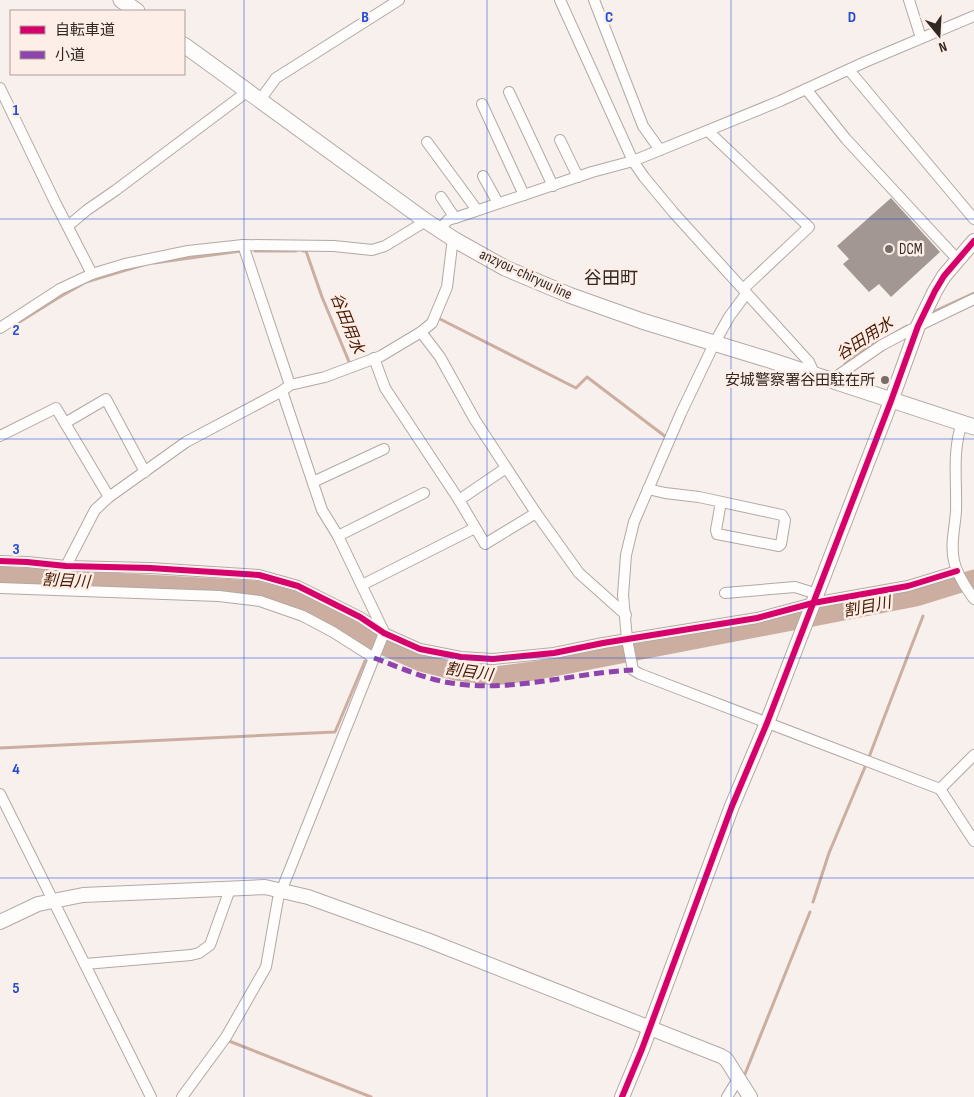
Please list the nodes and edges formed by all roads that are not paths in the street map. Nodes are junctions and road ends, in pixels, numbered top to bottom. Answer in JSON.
{"nodes":[{"id":1,"x":121,"y":0,"type":"edge"},
{"id":2,"x":399,"y":0,"type":"edge"},
{"id":3,"x":560,"y":0,"type":"edge"},
{"id":4,"x":594,"y":0,"type":"edge"},
{"id":5,"x":909,"y":0,"type":"edge"},
{"id":6,"x":136,"y":10,"type":"edge"},
{"id":7,"x":974,"y":16,"type":"edge"},
{"id":8,"x":921,"y":38,"type":"junction"},
{"id":9,"x":185,"y":46,"type":"edge"},
{"id":10,"x":849,"y":70,"type":"junction"},
{"id":11,"x":0,"y":88,"type":"edge"},
{"id":12,"x":806,"y":89,"type":"junction"},
{"id":13,"x":509,"y":92,"type":"dead end"},
{"id":14,"x":254,"y":95,"type":"junction"},
{"id":15,"x":482,"y":104,"type":"dead end"},
{"id":16,"x":708,"y":131,"type":"junction"},
{"id":17,"x":560,"y":140,"type":"dead end"},
{"id":18,"x":427,"y":142,"type":"dead end"},
{"id":19,"x":660,"y":150,"type":"junction"},
{"id":20,"x":633,"y":161,"type":"junction"},
{"id":21,"x":483,"y":176,"type":"dead end"},
{"id":22,"x":578,"y":177,"type":"junction"},
{"id":23,"x":553,"y":186,"type":"junction"},
{"id":24,"x":524,"y":194,"type":"junction"},
{"id":25,"x":441,"y":198,"type":"dead end"},
{"id":26,"x":498,"y":203,"type":"junction"},
{"id":27,"x":477,"y":210,"type":"junction"},
{"id":28,"x":455,"y":218,"type":"junction"},
{"id":29,"x":974,"y":219,"type":"edge"},
{"id":30,"x":426,"y":221,"type":"junction"},
{"id":31,"x":68,"y":226,"type":"junction"},
{"id":32,"x":440,"y":230,"type":"junction"},
{"id":33,"x":455,"y":240,"type":"junction"},
{"id":34,"x":974,"y":241,"type":"edge"},
{"id":35,"x":243,"y":245,"type":"junction"},
{"id":36,"x":958,"y":260,"type":"junction"},
{"id":37,"x":92,"y":274,"type":"junction"},
{"id":38,"x":744,"y":291,"type":"junction"},
{"id":39,"x":974,"y":299,"type":"edge"},
{"id":40,"x":918,"y":326,"type":"junction"},
{"id":41,"x":0,"y":328,"type":"edge"},
{"id":42,"x":421,"y":332,"type":"junction"},
{"id":43,"x":714,"y":344,"type":"junction"},
{"id":44,"x":374,"y":358,"type":"junction"},
{"id":45,"x":815,"y":375,"type":"junction"},
{"id":46,"x":836,"y":382,"type":"junction"},
{"id":47,"x":286,"y":388,"type":"junction"},
{"id":48,"x":891,"y":401,"type":"junction"},
{"id":49,"x":65,"y":423,"type":"junction"},
{"id":50,"x":968,"y":424,"type":"edge"},
{"id":51,"x":0,"y":436,"type":"edge"},
{"id":52,"x":384,"y":449,"type":"dead end"},
{"id":53,"x":506,"y":468,"type":"junction"},
{"id":54,"x":145,"y":472,"type":"junction"},
{"id":55,"x":312,"y":482,"type":"junction"},
{"id":56,"x":648,"y":489,"type":"junction"},
{"id":57,"x":424,"y":493,"type":"dead end"},
{"id":58,"x":109,"y":498,"type":"junction"},
{"id":59,"x":459,"y":500,"type":"junction"},
{"id":60,"x":721,"y":502,"type":"junction"},
{"id":61,"x":536,"y":514,"type":"junction"},
{"id":62,"x":474,"y":528,"type":"junction"},
{"id":63,"x":338,"y":536,"type":"junction"},
{"id":64,"x":0,"y":561,"type":"edge"},
{"id":65,"x":66,"y":566,"type":"junction"},
{"id":66,"x":958,"y":571,"type":"junction"},
{"id":67,"x":362,"y":585,"type":"junction"},
{"id":68,"x":0,"y":588,"type":"edge"},
{"id":69,"x":725,"y":594,"type":"dead end"},
{"id":70,"x":971,"y":595,"type":"edge"},
{"id":71,"x":815,"y":598,"type":"junction"},
{"id":72,"x":626,"y":615,"type":"junction"},
{"id":73,"x":384,"y":633,"type":"junction"},
{"id":74,"x":628,"y":641,"type":"junction"},
{"id":75,"x":374,"y":658,"type":"junction"},
{"id":76,"x":767,"y":723,"type":"junction"},
{"id":77,"x":974,"y":755,"type":"edge"},
{"id":78,"x":940,"y":789,"type":"junction"},
{"id":79,"x":0,"y":794,"type":"edge"},
{"id":80,"x":974,"y":842,"type":"edge"},
{"id":81,"x":230,"y":889,"type":"junction"},
{"id":82,"x":281,"y":890,"type":"junction"},
{"id":83,"x":53,"y":900,"type":"junction"},
{"id":84,"x":0,"y":922,"type":"edge"},
{"id":85,"x":85,"y":964,"type":"junction"},
{"id":86,"x":649,"y":1027,"type":"junction"},
{"id":87,"x":738,"y":1079,"type":"junction"},
{"id":88,"x":152,"y":1097,"type":"edge"},
{"id":89,"x":182,"y":1097,"type":"edge"},
{"id":90,"x":622,"y":1097,"type":"edge"},
{"id":91,"x":727,"y":1097,"type":"edge"},
{"id":92,"x":750,"y":1097,"type":"edge"}],
"edges":[{"from":1,"to":6,"type":"main road"},
{"from":2,"to":14,"type":"street"},
{"from":3,"to":20,"type":"street"},
{"from":4,"to":19,"type":"street"},
{"from":5,"to":8,"type":"street"},
{"from":7,"to":8,"type":"street"},
{"from":8,"to":10,"type":"street"},
{"from":9,"to":14,"type":"main road","name":"anzyou-chiryuu line"},
{"from":10,"to":12,"type":"street"},
{"from":10,"to":29,"type":"street"},
{"from":11,"to":31,"type":"street"},
{"from":12,"to":16,"type":"street"},
{"from":12,"to":36,"type":"street"},
{"from":13,"to":23,"type":"street"},
{"from":14,"to":30,"type":"main road","name":"anzyou-chiryuu line"},
{"from":14,"to":31,"type":"street"},
{"from":15,"to":24,"type":"street"},
{"from":16,"to":19,"type":"street"},
{"from":16,"to":38,"type":"street"},
{"from":17,"to":22,"type":"street"},
{"from":18,"to":27,"type":"street"},
{"from":19,"to":20,"type":"street"},
{"from":20,"to":22,"type":"street"},
{"from":20,"to":38,"type":"street"},
{"from":21,"to":26,"type":"street"},
{"from":22,"to":23,"type":"street"},
{"from":23,"to":24,"type":"street"},
{"from":24,"to":26,"type":"street"},
{"from":25,"to":28,"type":"street"},
{"from":26,"to":27,"type":"street"},
{"from":27,"to":28,"type":"street"},
{"from":28,"to":32,"type":"street"},
{"from":30,"to":32,"type":"main road","name":"anzyou-chiryuu line"},
{"from":30,"to":35,"type":"street"},
{"from":31,"to":37,"type":"street"},
{"from":32,"to":33,"type":"main road","name":"anzyou-chiryuu line"},
{"from":33,"to":42,"type":"street"},
{"from":33,"to":43,"type":"main road","name":"anzyou-chiryuu line"},
{"from":34,"to":36,"type":"street"},
{"from":35,"to":37,"type":"street"},
{"from":35,"to":47,"type":"street"},
{"from":36,"to":40,"type":"street"},
{"from":37,"to":41,"type":"street"},
{"from":38,"to":43,"type":"street"},
{"from":38,"to":45,"type":"street"},
{"from":39,"to":40,"type":"street"},
{"from":40,"to":46,"type":"street"},
{"from":40,"to":48,"type":"street"},
{"from":42,"to":44,"type":"street"},
{"from":42,"to":53,"type":"street"},
{"from":43,"to":45,"type":"main road","name":"anzyou-chiryuu line"},
{"from":43,"to":56,"type":"street"},
{"from":44,"to":47,"type":"street"},
{"from":44,"to":59,"type":"street"},
{"from":45,"to":46,"type":"main road","name":"anzyou-chiryuu line"},
{"from":46,"to":48,"type":"main road","name":"anzyou-chiryuu line"},
{"from":47,"to":54,"type":"street"},
{"from":47,"to":55,"type":"street"},
{"from":48,"to":50,"type":"main road","name":"anzyou-chiryuu line"},
{"from":48,"to":71,"type":"street"},
{"from":49,"to":51,"type":"street"},
{"from":49,"to":54,"type":"street"},
{"from":49,"to":58,"type":"street"},
{"from":50,"to":66,"type":"street"},
{"from":52,"to":55,"type":"street"},
{"from":53,"to":59,"type":"street"},
{"from":53,"to":61,"type":"street"},
{"from":54,"to":58,"type":"street"},
{"from":55,"to":63,"type":"street"},
{"from":56,"to":60,"type":"street"},
{"from":56,"to":72,"type":"street"},
{"from":57,"to":63,"type":"street"},
{"from":58,"to":65,"type":"street"},
{"from":59,"to":62,"type":"street"},
{"from":60,"to":60,"type":"street"},
{"from":61,"to":62,"type":"street"},
{"from":61,"to":72,"type":"street"},
{"from":62,"to":67,"type":"street"},
{"from":63,"to":67,"type":"street"},
{"from":64,"to":65,"type":"street"},
{"from":65,"to":73,"type":"street"},
{"from":66,"to":70,"type":"street"},
{"from":66,"to":71,"type":"street"},
{"from":67,"to":73,"type":"street"},
{"from":68,"to":75,"type":"street"},
{"from":69,"to":71,"type":"street"},
{"from":71,"to":74,"type":"street"},
{"from":71,"to":76,"type":"street"},
{"from":72,"to":74,"type":"street"},
{"from":73,"to":74,"type":"street"},
{"from":73,"to":75,"type":"street"},
{"from":74,"to":76,"type":"street"},
{"from":75,"to":82,"type":"street"},
{"from":76,"to":78,"type":"street"},
{"from":76,"to":86,"type":"street"},
{"from":77,"to":78,"type":"street"},
{"from":78,"to":80,"type":"street"},
{"from":79,"to":83,"type":"street"},
{"from":81,"to":82,"type":"street"},
{"from":81,"to":83,"type":"street"},
{"from":81,"to":85,"type":"street"},
{"from":82,"to":86,"type":"street"},
{"from":82,"to":89,"type":"street"},
{"from":83,"to":84,"type":"street"},
{"from":83,"to":85,"type":"street"},
{"from":85,"to":88,"type":"street"},
{"from":86,"to":87,"type":"street"},
{"from":86,"to":90,"type":"street"},
{"from":87,"to":91,"type":"street"},
{"from":87,"to":92,"type":"street"}]}
